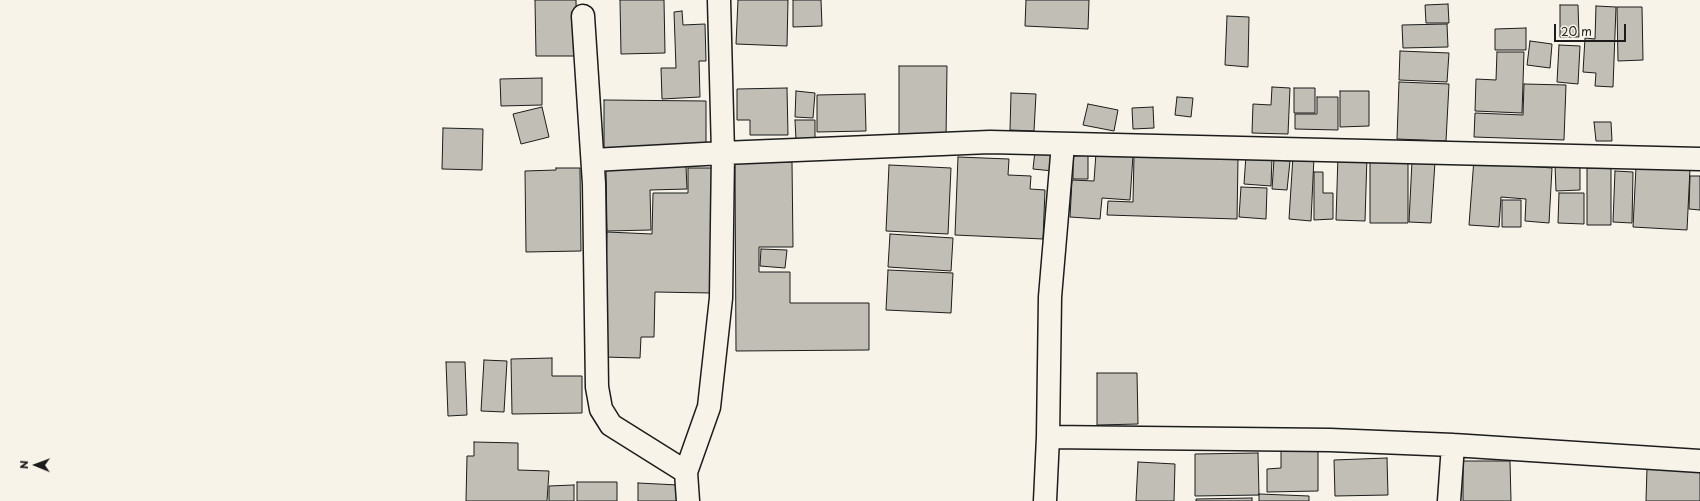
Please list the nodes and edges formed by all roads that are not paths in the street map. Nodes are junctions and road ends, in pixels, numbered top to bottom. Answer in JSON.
{"nodes":[{"id":1,"x":719,"y":0,"type":"edge"},
{"id":2,"x":583,"y":16,"type":"dead end"},
{"id":3,"x":1063,"y":144,"type":"junction"},
{"id":4,"x":723,"y":153,"type":"junction"},
{"id":5,"x":1700,"y":159,"type":"edge"},
{"id":6,"x":593,"y":160,"type":"junction"},
{"id":7,"x":1048,"y":437,"type":"junction"},
{"id":8,"x":1454,"y":444,"type":"junction"},
{"id":9,"x":1700,"y":461,"type":"edge"},
{"id":10,"x":686,"y":472,"type":"junction"},
{"id":11,"x":688,"y":501,"type":"edge"},
{"id":12,"x":1045,"y":501,"type":"edge"},
{"id":13,"x":1449,"y":501,"type":"edge"}],
"edges":[{"from":1,"to":4,"type":"street"},
{"from":2,"to":6,"type":"street"},
{"from":3,"to":4,"type":"street"},
{"from":3,"to":5,"type":"street"},
{"from":3,"to":7,"type":"street"},
{"from":4,"to":6,"type":"street"},
{"from":4,"to":10,"type":"street"},
{"from":6,"to":10,"type":"street"},
{"from":7,"to":8,"type":"street"},
{"from":7,"to":12,"type":"street"},
{"from":8,"to":9,"type":"street"},
{"from":8,"to":13,"type":"street"},
{"from":10,"to":11,"type":"street"}]}
